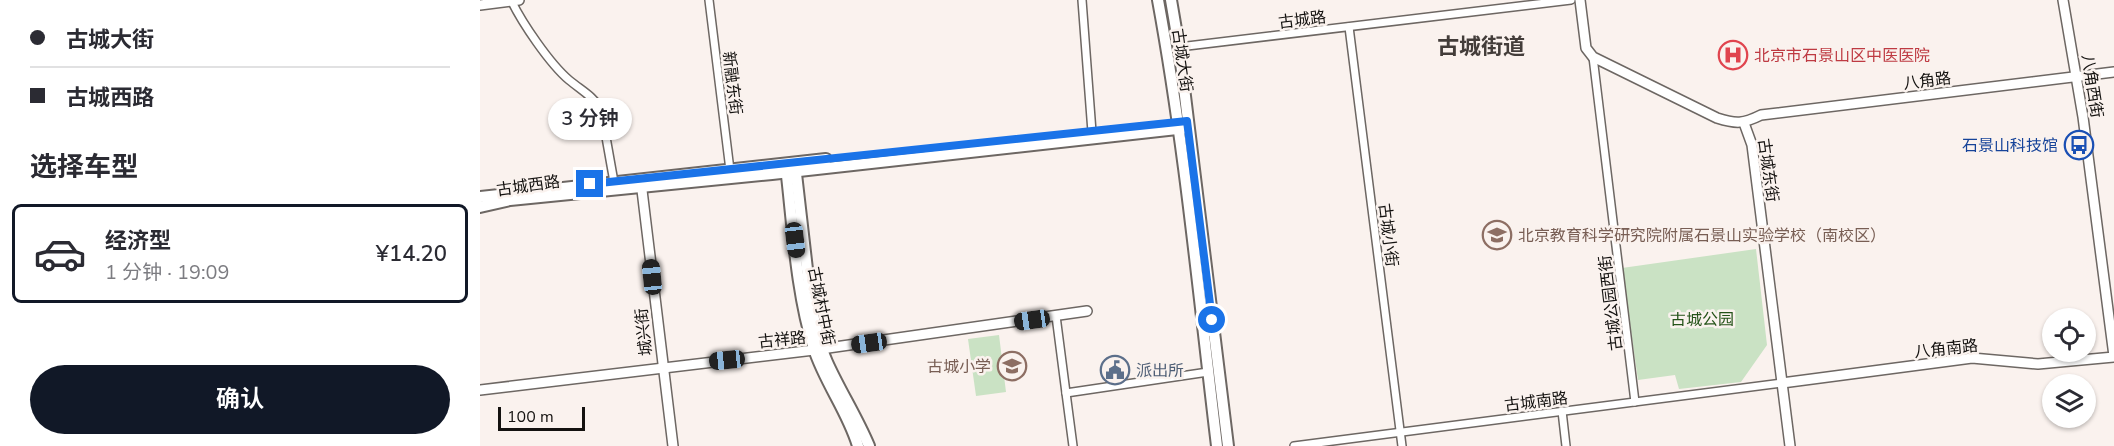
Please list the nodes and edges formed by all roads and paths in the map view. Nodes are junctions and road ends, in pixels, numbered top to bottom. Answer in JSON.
{"nodes":[{"id":1,"x":514,"y":0,"type":"edge"},
{"id":2,"x":709,"y":0,"type":"edge"},
{"id":3,"x":1082,"y":0,"type":"edge"},
{"id":4,"x":1158,"y":0,"type":"edge"},
{"id":5,"x":1171,"y":0,"type":"edge"},
{"id":6,"x":1571,"y":0,"type":"edge"},
{"id":7,"x":1580,"y":0,"type":"edge"},
{"id":8,"x":2063,"y":0,"type":"edge"},
{"id":9,"x":480,"y":5,"type":"edge"},
{"id":10,"x":1349,"y":27,"type":"junction"},
{"id":11,"x":1179,"y":47,"type":"junction"},
{"id":12,"x":1593,"y":57,"type":"junction"},
{"id":13,"x":2114,"y":72,"type":"edge"},
{"id":14,"x":2076,"y":77,"type":"junction"},
{"id":15,"x":1744,"y":123,"type":"junction"},
{"id":16,"x":1182,"y":125,"type":"junction"},
{"id":17,"x":1092,"y":132,"type":"junction"},
{"id":18,"x":790,"y":167,"type":"junction"},
{"id":19,"x":730,"y":170,"type":"junction"},
{"id":20,"x":614,"y":182,"type":"junction"},
{"id":21,"x":641,"y":183,"type":"junction"},
{"id":22,"x":480,"y":197,"type":"edge"},
{"id":23,"x":480,"y":207,"type":"edge"},
{"id":24,"x":1087,"y":311,"type":"dead end"},
{"id":25,"x":1056,"y":316,"type":"junction"},
{"id":26,"x":818,"y":350,"type":"junction"},
{"id":27,"x":2114,"y":357,"type":"edge"},
{"id":28,"x":662,"y":367,"type":"junction"},
{"id":29,"x":1208,"y":372,"type":"junction"},
{"id":30,"x":1782,"y":383,"type":"junction"},
{"id":31,"x":480,"y":390,"type":"edge"},
{"id":32,"x":1066,"y":393,"type":"junction"},
{"id":33,"x":1635,"y":402,"type":"junction"},
{"id":34,"x":1562,"y":411,"type":"junction"},
{"id":35,"x":1400,"y":432,"type":"junction"},
{"id":36,"x":673,"y":446,"type":"edge"},
{"id":37,"x":858,"y":446,"type":"edge"},
{"id":38,"x":868,"y":446,"type":"edge"},
{"id":39,"x":1073,"y":446,"type":"edge"},
{"id":40,"x":1217,"y":446,"type":"edge"},
{"id":41,"x":1228,"y":446,"type":"edge"},
{"id":42,"x":1294,"y":446,"type":"edge"},
{"id":43,"x":1402,"y":446,"type":"edge"},
{"id":44,"x":1566,"y":446,"type":"edge"},
{"id":45,"x":1790,"y":446,"type":"edge"}],
"edges":[{"from":1,"to":9,"type":"street"},
{"from":1,"to":20,"type":"street"},
{"from":2,"to":19,"type":"street","name":"新融东街"},
{"from":3,"to":17,"type":"street"},
{"from":4,"to":16,"type":"main road","name":"古城大街"},
{"from":5,"to":11,"type":"main road","name":"古城大街"},
{"from":6,"to":10,"type":"street","name":"古城路"},
{"from":7,"to":12,"type":"street"},
{"from":8,"to":14,"type":"street","name":"八角西街"},
{"from":10,"to":11,"type":"street","name":"古城路"},
{"from":10,"to":35,"type":"street","name":"古城小街"},
{"from":11,"to":16,"type":"main road","name":"古城大街"},
{"from":12,"to":15,"type":"street","name":"古城东街"},
{"from":12,"to":33,"type":"street","name":"古城公园西街"},
{"from":13,"to":14,"type":"street","name":"八角路"},
{"from":14,"to":15,"type":"street","name":"八角路"},
{"from":14,"to":27,"type":"street","name":"八角西街"},
{"from":15,"to":30,"type":"street","name":"古城东街"},
{"from":16,"to":17,"type":"main road","name":"古城西路"},
{"from":16,"to":18,"type":"main road","name":"古城西路"},
{"from":16,"to":29,"type":"main road","name":"古城大街"},
{"from":16,"to":41,"type":"main road","name":"古城大街"},
{"from":17,"to":18,"type":"main road","name":"古城西路"},
{"from":18,"to":19,"type":"main road","name":"古城西路"},
{"from":18,"to":21,"type":"main road","name":"古城西路"},
{"from":18,"to":26,"type":"main road","name":"古城村中街"},
{"from":19,"to":21,"type":"main road","name":"古城西路"},
{"from":20,"to":21,"type":"main road","name":"古城西路"},
{"from":20,"to":22,"type":"main road","name":"古城西路"},
{"from":21,"to":23,"type":"main road","name":"古城西路"},
{"from":21,"to":28,"type":"street","name":"城兴街"},
{"from":24,"to":25,"type":"street","name":"古祥路"},
{"from":25,"to":26,"type":"street","name":"古祥路"},
{"from":25,"to":32,"type":"street"},
{"from":26,"to":28,"type":"street","name":"古祥路"},
{"from":26,"to":37,"type":"main road","name":"古城村中街"},
{"from":26,"to":38,"type":"main road","name":"古城村中街"},
{"from":27,"to":30,"type":"street","name":"八角南路"},
{"from":28,"to":31,"type":"street","name":"古祥路"},
{"from":28,"to":36,"type":"street","name":"城兴街"},
{"from":29,"to":32,"type":"street"},
{"from":29,"to":40,"type":"main road","name":"古城大街"},
{"from":30,"to":33,"type":"street","name":"古城南路"},
{"from":30,"to":45,"type":"street","name":"古城东街"},
{"from":32,"to":39,"type":"street"},
{"from":33,"to":34,"type":"street","name":"古城南路"},
{"from":34,"to":35,"type":"street","name":"古城南路"},
{"from":34,"to":44,"type":"street"},
{"from":35,"to":42,"type":"street","name":"古城南路"},
{"from":35,"to":43,"type":"street","name":"古城小街"}]}
